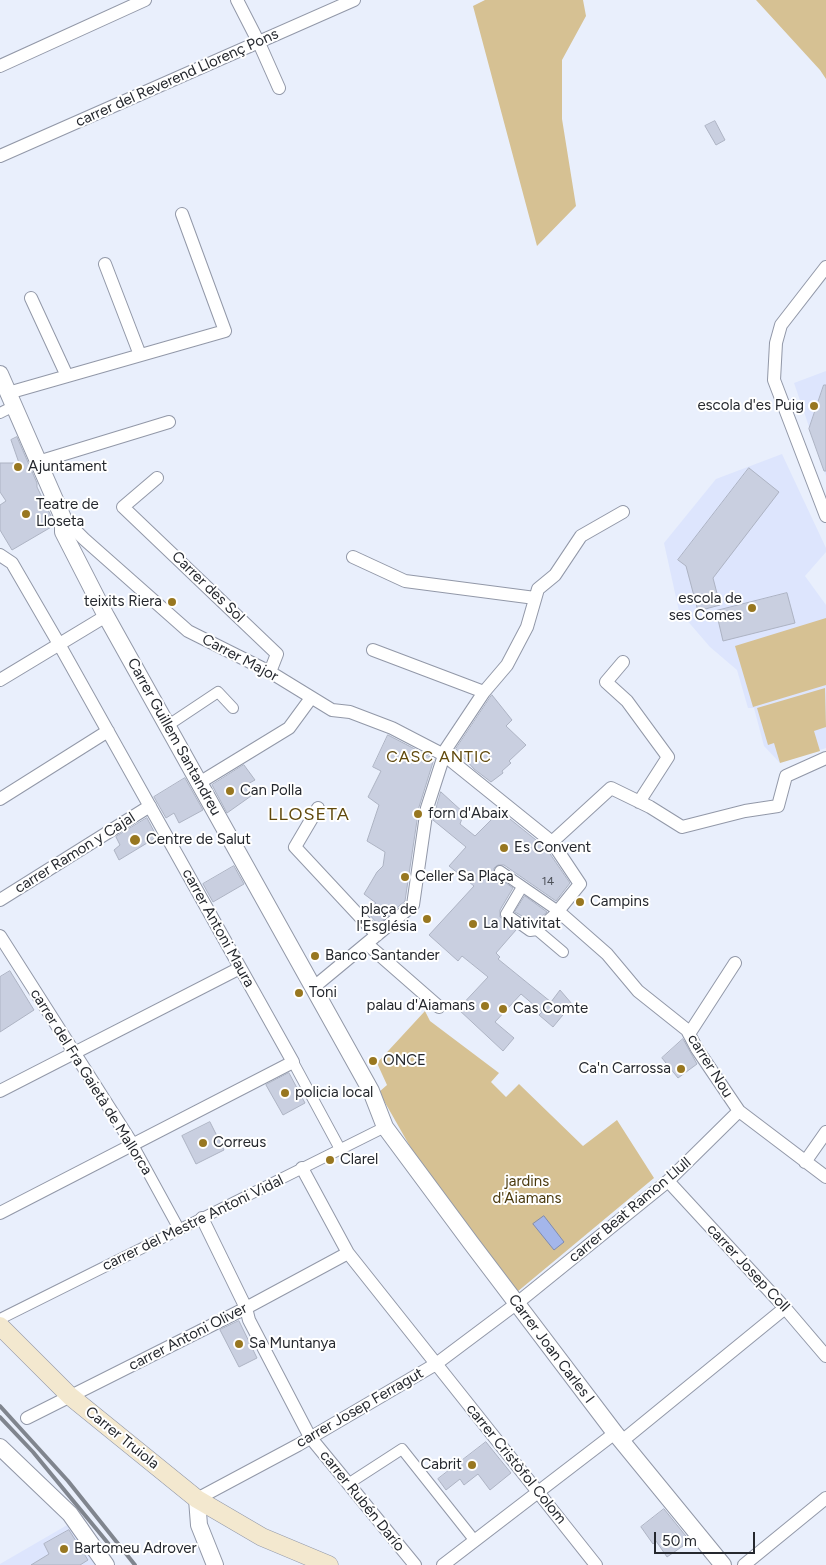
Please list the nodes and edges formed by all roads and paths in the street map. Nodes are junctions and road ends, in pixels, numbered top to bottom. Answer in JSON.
{"nodes":[{"id":1,"x":146,"y":0,"type":"edge"},
{"id":2,"x":237,"y":0,"type":"edge"},
{"id":3,"x":354,"y":0,"type":"edge"},
{"id":4,"x":259,"y":43,"type":"junction"},
{"id":5,"x":0,"y":66,"type":"edge"},
{"id":6,"x":278,"y":88,"type":"dead end"},
{"id":7,"x":0,"y":156,"type":"edge"},
{"id":8,"x":182,"y":214,"type":"dead end"},
{"id":9,"x":105,"y":264,"type":"dead end"},
{"id":10,"x":826,"y":267,"type":"edge"},
{"id":11,"x":31,"y":298,"type":"dead end"},
{"id":12,"x":140,"y":355,"type":"junction"},
{"id":13,"x":0,"y":374,"type":"edge"},
{"id":14,"x":67,"y":376,"type":"junction"},
{"id":15,"x":7,"y":404,"type":"edge"},
{"id":16,"x":169,"y":422,"type":"dead end"},
{"id":17,"x":38,"y":462,"type":"junction"},
{"id":18,"x":157,"y":478,"type":"dead end"},
{"id":19,"x":623,"y":512,"type":"dead end"},
{"id":20,"x":826,"y":516,"type":"edge"},
{"id":21,"x":63,"y":525,"type":"junction"},
{"id":22,"x":0,"y":555,"type":"edge"},
{"id":23,"x":353,"y":557,"type":"dead end"},
{"id":24,"x":535,"y":598,"type":"junction"},
{"id":25,"x":106,"y":616,"type":"junction"},
{"id":26,"x":59,"y":644,"type":"junction"},
{"id":27,"x":373,"y":650,"type":"dead end"},
{"id":28,"x":623,"y":662,"type":"dead end"},
{"id":29,"x":270,"y":672,"type":"junction"},
{"id":30,"x":0,"y":680,"type":"edge"},
{"id":31,"x":484,"y":692,"type":"junction"},
{"id":32,"x":311,"y":698,"type":"junction"},
{"id":33,"x":233,"y":708,"type":"dead end"},
{"id":34,"x":167,"y":726,"type":"junction"},
{"id":35,"x":108,"y":731,"type":"junction"},
{"id":36,"x":444,"y":755,"type":"junction"},
{"id":37,"x":826,"y":758,"type":"edge"},
{"id":38,"x":200,"y":784,"type":"junction"},
{"id":39,"x":0,"y":798,"type":"edge"},
{"id":40,"x":639,"y":802,"type":"junction"},
{"id":41,"x":150,"y":806,"type":"junction"},
{"id":42,"x":318,"y":808,"type":"dead end"},
{"id":43,"x":552,"y":842,"type":"junction"},
{"id":44,"x":500,"y":871,"type":"dead end"},
{"id":45,"x":522,"y":887,"type":"junction"},
{"id":46,"x":0,"y":900,"type":"edge"},
{"id":47,"x":558,"y":910,"type":"junction"},
{"id":48,"x":537,"y":930,"type":"junction"},
{"id":49,"x":377,"y":935,"type":"junction"},
{"id":50,"x":0,"y":936,"type":"edge"},
{"id":51,"x":367,"y":944,"type":"junction"},
{"id":52,"x":563,"y":952,"type":"dead end"},
{"id":53,"x":735,"y":963,"type":"dead end"},
{"id":54,"x":240,"y":968,"type":"junction"},
{"id":55,"x":314,"y":987,"type":"junction"},
{"id":56,"x":439,"y":1007,"type":"dead end"},
{"id":57,"x":689,"y":1034,"type":"junction"},
{"id":58,"x":75,"y":1054,"type":"junction"},
{"id":59,"x":293,"y":1062,"type":"junction"},
{"id":60,"x":0,"y":1091,"type":"edge"},
{"id":61,"x":738,"y":1111,"type":"junction"},
{"id":62,"x":385,"y":1127,"type":"junction"},
{"id":63,"x":826,"y":1132,"type":"edge"},
{"id":64,"x":133,"y":1145,"type":"junction"},
{"id":65,"x":340,"y":1149,"type":"junction"},
{"id":66,"x":805,"y":1162,"type":"junction"},
{"id":67,"x":302,"y":1168,"type":"junction"},
{"id":68,"x":826,"y":1177,"type":"edge"},
{"id":69,"x":668,"y":1181,"type":"junction"},
{"id":70,"x":0,"y":1213,"type":"edge"},
{"id":71,"x":202,"y":1218,"type":"junction"},
{"id":72,"x":179,"y":1229,"type":"junction"},
{"id":73,"x":348,"y":1253,"type":"junction"},
{"id":74,"x":516,"y":1304,"type":"junction"},
{"id":75,"x":246,"y":1308,"type":"junction"},
{"id":76,"x":785,"y":1308,"type":"junction"},
{"id":77,"x":0,"y":1319,"type":"edge"},
{"id":78,"x":0,"y":1326,"type":"edge"},
{"id":79,"x":826,"y":1356,"type":"edge"},
{"id":80,"x":436,"y":1364,"type":"junction"},
{"id":81,"x":70,"y":1396,"type":"junction"},
{"id":82,"x":27,"y":1418,"type":"dead end"},
{"id":83,"x":310,"y":1437,"type":"junction"},
{"id":84,"x":618,"y":1437,"type":"junction"},
{"id":85,"x":0,"y":1447,"type":"edge"},
{"id":86,"x":348,"y":1484,"type":"junction"},
{"id":87,"x":538,"y":1492,"type":"junction"},
{"id":88,"x":826,"y":1498,"type":"edge"},
{"id":89,"x":197,"y":1500,"type":"junction"},
{"id":90,"x":475,"y":1540,"type":"junction"},
{"id":91,"x":106,"y":1565,"type":"edge"},
{"id":92,"x":216,"y":1565,"type":"edge"},
{"id":93,"x":329,"y":1565,"type":"edge"},
{"id":94,"x":415,"y":1565,"type":"edge"},
{"id":95,"x":443,"y":1565,"type":"edge"},
{"id":96,"x":596,"y":1565,"type":"edge"},
{"id":97,"x":723,"y":1565,"type":"edge"},
{"id":98,"x":744,"y":1565,"type":"edge"}],
"edges":[{"from":1,"to":5,"type":"street"},
{"from":2,"to":4,"type":"street"},
{"from":3,"to":4,"type":"street","name":"carrer del Reverend Llorenç Pons"},
{"from":4,"to":6,"type":"street"},
{"from":4,"to":7,"type":"street","name":"carrer del Reverend Llorenç Pons"},
{"from":8,"to":12,"type":"street"},
{"from":9,"to":12,"type":"street"},
{"from":10,"to":20,"type":"street"},
{"from":11,"to":14,"type":"street"},
{"from":12,"to":14,"type":"street"},
{"from":13,"to":15,"type":"street","name":"Carrer Guillem Santandreu"},
{"from":14,"to":15,"type":"street"},
{"from":15,"to":17,"type":"street","name":"Carrer Guillem Santandreu"},
{"from":16,"to":17,"type":"street"},
{"from":17,"to":21,"type":"street","name":"Carrer Guillem Santandreu"},
{"from":18,"to":29,"type":"street","name":"Carrer des Sol"},
{"from":19,"to":24,"type":"street"},
{"from":21,"to":25,"type":"street","name":"Carrer Guillem Santandreu"},
{"from":21,"to":29,"type":"street","name":"Carrer Major"},
{"from":22,"to":26,"type":"street","name":"carrer Antoni Maura"},
{"from":23,"to":24,"type":"street"},
{"from":24,"to":31,"type":"street"},
{"from":25,"to":26,"type":"street"},
{"from":25,"to":34,"type":"street","name":"Carrer Guillem Santandreu"},
{"from":26,"to":30,"type":"street"},
{"from":26,"to":35,"type":"street","name":"carrer Antoni Maura"},
{"from":27,"to":31,"type":"street"},
{"from":28,"to":40,"type":"street"},
{"from":29,"to":32,"type":"street","name":"Carrer Major"},
{"from":31,"to":36,"type":"street"},
{"from":32,"to":36,"type":"street","name":"Carrer Major"},
{"from":32,"to":38,"type":"street"},
{"from":33,"to":34,"type":"street"},
{"from":34,"to":38,"type":"street","name":"Carrer Guillem Santandreu"},
{"from":35,"to":39,"type":"street"},
{"from":35,"to":41,"type":"street","name":"carrer Antoni Maura"},
{"from":36,"to":43,"type":"street","name":"Carrer Major"},
{"from":36,"to":49,"type":"street"},
{"from":37,"to":40,"type":"street"},
{"from":38,"to":55,"type":"street","name":"Carrer Guillem Santandreu"},
{"from":40,"to":43,"type":"street"},
{"from":41,"to":46,"type":"street","name":"carrer Ramon y Cajal"},
{"from":41,"to":54,"type":"street","name":"carrer Antoni Maura"},
{"from":42,"to":49,"type":"street"},
{"from":43,"to":47,"type":"street","name":"Carrer Major"},
{"from":44,"to":45,"type":"street"},
{"from":45,"to":47,"type":"street"},
{"from":45,"to":48,"type":"street"},
{"from":47,"to":48,"type":"street"},
{"from":47,"to":57,"type":"street","name":"carrer Nou"},
{"from":48,"to":52,"type":"street"},
{"from":49,"to":51,"type":"street"},
{"from":50,"to":58,"type":"street","name":"carrer del Fra Gaietà de Mallorca"},
{"from":51,"to":55,"type":"street"},
{"from":51,"to":56,"type":"street"},
{"from":53,"to":57,"type":"street"},
{"from":54,"to":58,"type":"street"},
{"from":54,"to":59,"type":"street","name":"carrer Antoni Maura"},
{"from":55,"to":62,"type":"street","name":"Carrer Guillem Santandreu"},
{"from":57,"to":61,"type":"street","name":"carrer Nou"},
{"from":58,"to":60,"type":"street"},
{"from":58,"to":64,"type":"street","name":"carrer del Fra Gaietà de Mallorca"},
{"from":59,"to":64,"type":"street"},
{"from":59,"to":65,"type":"street","name":"carrer Antoni Maura"},
{"from":61,"to":66,"type":"street","name":"carrer Nou"},
{"from":61,"to":69,"type":"street","name":"carrer Beat Ramon Llull"},
{"from":62,"to":65,"type":"street","name":"carrer del Mestre Antoni Vidal"},
{"from":62,"to":74,"type":"street","name":"Carrer Joan Carles I"},
{"from":63,"to":66,"type":"street"},
{"from":64,"to":70,"type":"street"},
{"from":64,"to":72,"type":"street","name":"carrer del Fra Gaietà de Mallorca"},
{"from":65,"to":67,"type":"street","name":"carrer del Mestre Antoni Vidal"},
{"from":66,"to":68,"type":"street","name":"carrer Nou"},
{"from":67,"to":71,"type":"street","name":"carrer del Mestre Antoni Vidal"},
{"from":67,"to":73,"type":"street","name":"carrer Cristòfol Colom"},
{"from":69,"to":74,"type":"street","name":"carrer Beat Ramon Llull"},
{"from":69,"to":76,"type":"street","name":"carrer Josep Coll"},
{"from":71,"to":72,"type":"street","name":"carrer del Mestre Antoni Vidal"},
{"from":71,"to":75,"type":"street","name":"carrer Rubén Darío"},
{"from":72,"to":77,"type":"street","name":"carrer del Mestre Antoni Vidal"},
{"from":73,"to":75,"type":"street","name":"carrer Antoni Oliver"},
{"from":73,"to":80,"type":"street","name":"carrer Cristòfol Colom"},
{"from":74,"to":80,"type":"street","name":"carrer Josep Ferragut"},
{"from":74,"to":84,"type":"street","name":"Carrer Joan Carles I"},
{"from":75,"to":81,"type":"street","name":"carrer Antoni Oliver"},
{"from":75,"to":83,"type":"street","name":"carrer Rubén Darío"},
{"from":76,"to":79,"type":"street","name":"carrer Josep Coll"},
{"from":76,"to":84,"type":"street"},
{"from":78,"to":81,"type":"main road","name":"Carrer Truiola"},
{"from":80,"to":83,"type":"street","name":"carrer Josep Ferragut"},
{"from":80,"to":87,"type":"street","name":"carrer Cristòfol Colom"},
{"from":81,"to":82,"type":"street","name":"carrer Antoni Oliver"},
{"from":81,"to":89,"type":"main road","name":"Carrer Truiola"},
{"from":83,"to":86,"type":"street","name":"carrer Rubén Darío"},
{"from":83,"to":89,"type":"street","name":"carrer Josep Ferragut"},
{"from":84,"to":87,"type":"street"},
{"from":84,"to":97,"type":"street","name":"Carrer Joan Carles I"},
{"from":85,"to":91,"type":"street"},
{"from":86,"to":90,"type":"street"},
{"from":86,"to":94,"type":"street","name":"carrer Rubén Darío"},
{"from":87,"to":90,"type":"street"},
{"from":87,"to":96,"type":"street","name":"carrer Cristòfol Colom"},
{"from":88,"to":98,"type":"street"},
{"from":89,"to":92,"type":"street"},
{"from":89,"to":93,"type":"main road","name":"Carrer Truiola"},
{"from":90,"to":95,"type":"street"}]}
